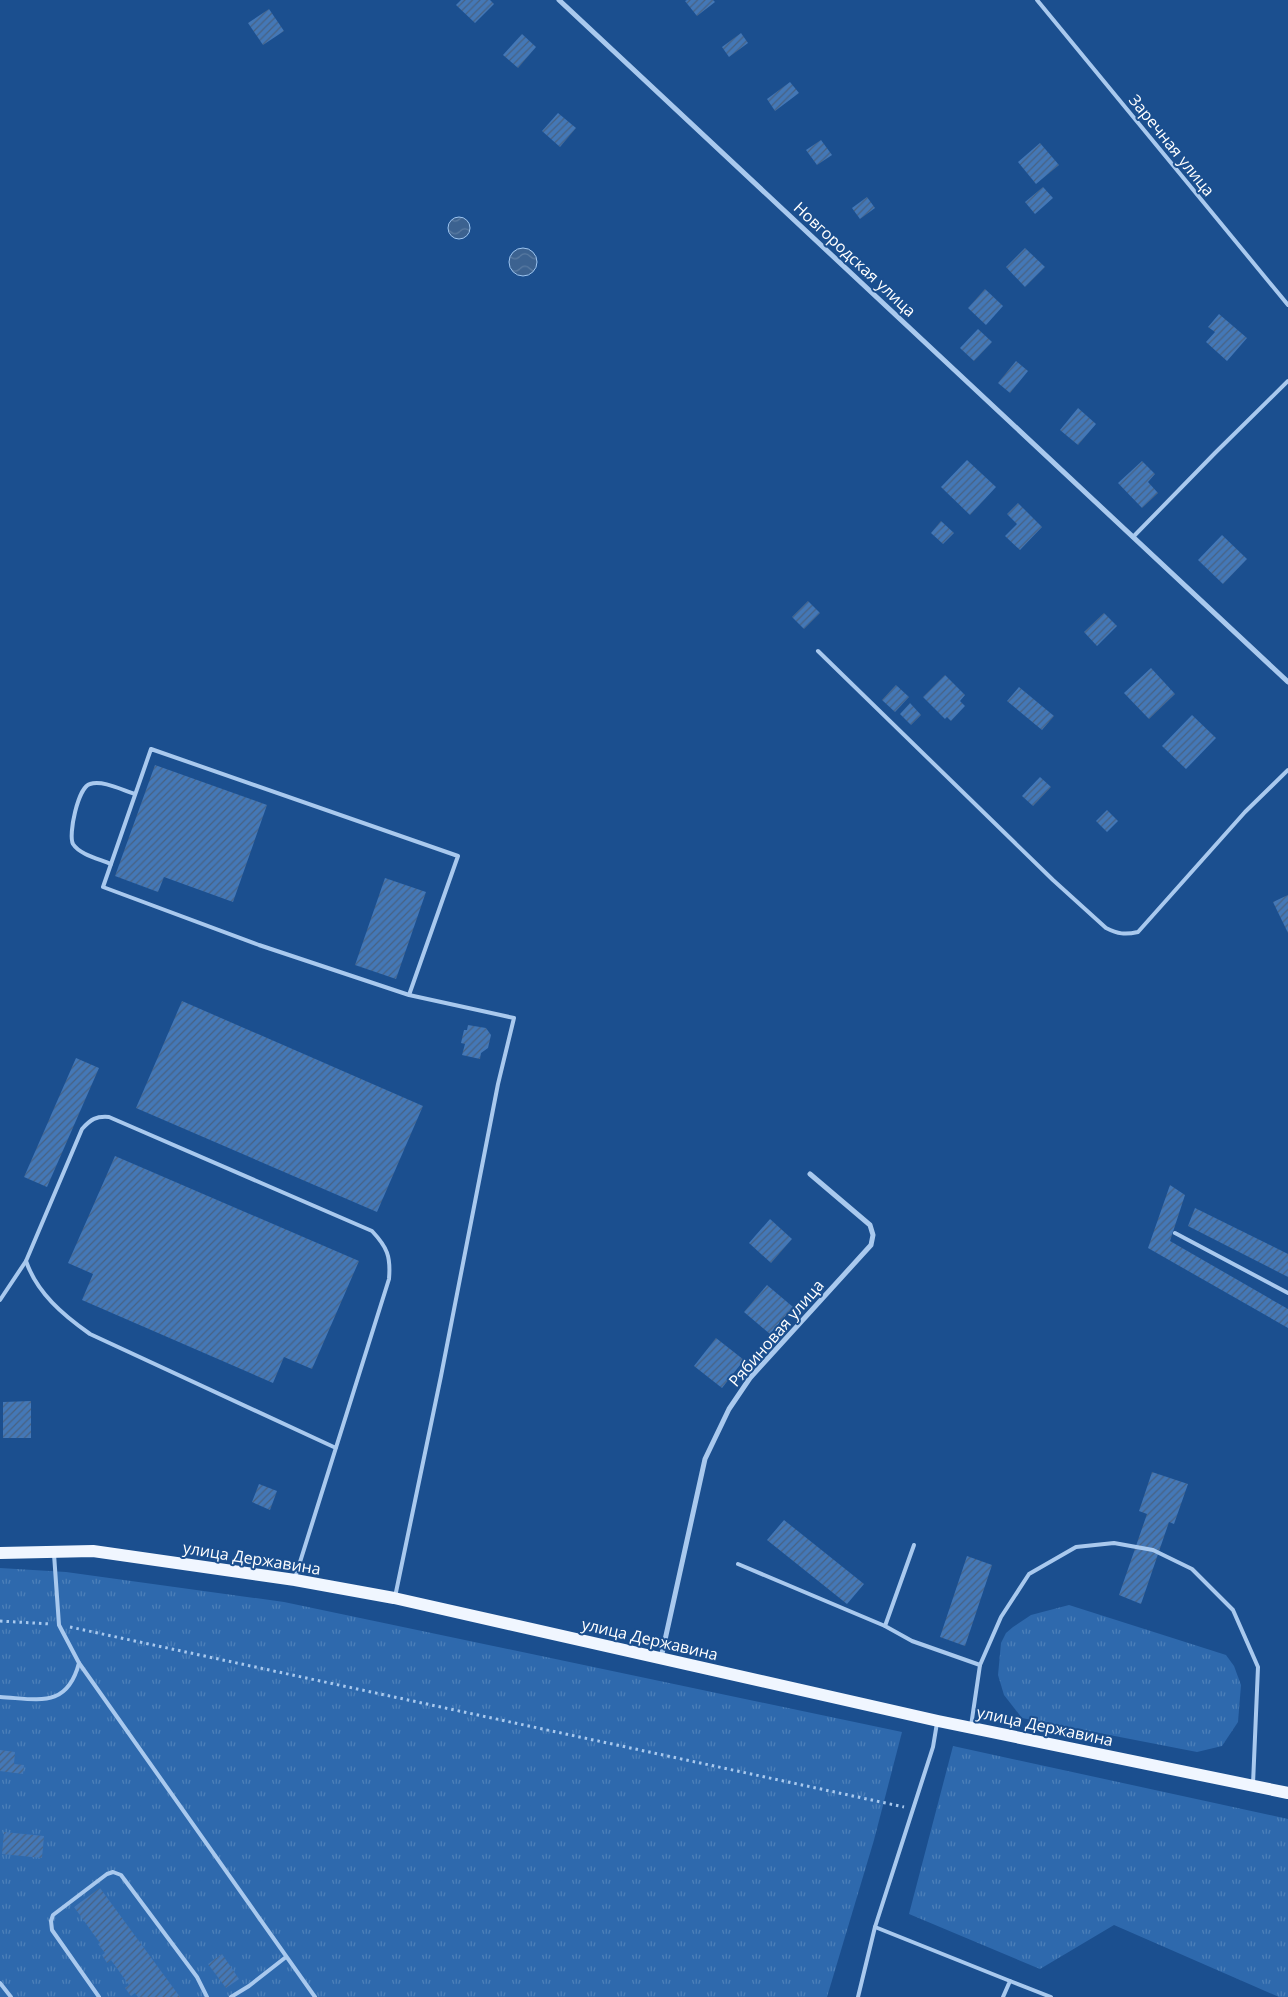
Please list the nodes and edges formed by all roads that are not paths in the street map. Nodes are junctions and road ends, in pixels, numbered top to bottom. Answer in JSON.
{"nodes":[{"id":1,"x":559,"y":0,"type":"edge"},
{"id":2,"x":1037,"y":0,"type":"edge"},
{"id":3,"x":1288,"y":305,"type":"edge"},
{"id":4,"x":1288,"y":381,"type":"edge"},
{"id":5,"x":1133,"y":537,"type":"junction"},
{"id":6,"x":818,"y":651,"type":"dead end"},
{"id":7,"x":1288,"y":682,"type":"edge"},
{"id":8,"x":1288,"y":770,"type":"edge"},
{"id":9,"x":135,"y":794,"type":"junction"},
{"id":10,"x":111,"y":864,"type":"junction"},
{"id":11,"x":410,"y":996,"type":"junction"},
{"id":12,"x":810,"y":1174,"type":"dead end"},
{"id":13,"x":1175,"y":1234,"type":"dead end"},
{"id":14,"x":26,"y":1261,"type":"junction"},
{"id":15,"x":1288,"y":1293,"type":"edge"},
{"id":16,"x":0,"y":1300,"type":"edge"},
{"id":17,"x":336,"y":1448,"type":"junction"},
{"id":18,"x":914,"y":1545,"type":"dead end"},
{"id":19,"x":53,"y":1552,"type":"junction"},
{"id":20,"x":0,"y":1553,"type":"edge"},
{"id":21,"x":738,"y":1564,"type":"dead end"},
{"id":22,"x":295,"y":1580,"type":"junction"},
{"id":23,"x":394,"y":1598,"type":"junction"},
{"id":24,"x":885,"y":1626,"type":"junction"},
{"id":25,"x":660,"y":1658,"type":"junction"},
{"id":26,"x":80,"y":1663,"type":"junction"},
{"id":27,"x":980,"y":1665,"type":"junction"},
{"id":28,"x":0,"y":1697,"type":"edge"},
{"id":29,"x":938,"y":1721,"type":"junction"},
{"id":30,"x":970,"y":1727,"type":"junction"},
{"id":31,"x":1253,"y":1786,"type":"junction"},
{"id":32,"x":1288,"y":1793,"type":"edge"},
{"id":33,"x":875,"y":1928,"type":"junction"},
{"id":34,"x":286,"y":1957,"type":"junction"},
{"id":35,"x":1010,"y":1981,"type":"junction"},
{"id":36,"x":0,"y":1983,"type":"edge"},
{"id":37,"x":11,"y":1997,"type":"edge"},
{"id":38,"x":99,"y":1997,"type":"edge"},
{"id":39,"x":207,"y":1997,"type":"edge"},
{"id":40,"x":231,"y":1997,"type":"edge"},
{"id":41,"x":316,"y":1997,"type":"edge"},
{"id":42,"x":858,"y":1997,"type":"edge"},
{"id":43,"x":1003,"y":1997,"type":"edge"},
{"id":44,"x":1052,"y":1997,"type":"edge"}],
"edges":[{"from":1,"to":5,"type":"street","name":"Новгородская улица"},
{"from":2,"to":3,"type":"lane","name":"Заречная улица"},
{"from":4,"to":5,"type":"lane"},
{"from":5,"to":7,"type":"street","name":"Новгородская улица"},
{"from":6,"to":8,"type":"lane"},
{"from":9,"to":10,"type":"lane"},
{"from":9,"to":10,"type":"lane"},
{"from":9,"to":11,"type":"lane"},
{"from":10,"to":11,"type":"lane"},
{"from":11,"to":23,"type":"lane"},
{"from":12,"to":25,"type":"street","name":"Рябиновая улица"},
{"from":13,"to":15,"type":"lane"},
{"from":14,"to":16,"type":"lane"},
{"from":14,"to":17,"type":"lane"},
{"from":14,"to":17,"type":"lane"},
{"from":17,"to":22,"type":"lane"},
{"from":18,"to":24,"type":"lane"},
{"from":19,"to":20,"type":"main road","name":"улица Державина"},
{"from":19,"to":22,"type":"main road","name":"улица Державина"},
{"from":19,"to":26,"type":"lane"},
{"from":21,"to":24,"type":"lane"},
{"from":22,"to":23,"type":"main road","name":"улица Державина"},
{"from":23,"to":25,"type":"main road","name":"улица Державина"},
{"from":24,"to":27,"type":"lane"},
{"from":25,"to":29,"type":"main road","name":"улица Державина"},
{"from":26,"to":28,"type":"lane"},
{"from":26,"to":34,"type":"lane"},
{"from":27,"to":30,"type":"lane"},
{"from":27,"to":31,"type":"lane"},
{"from":29,"to":30,"type":"main road","name":"улица Державина"},
{"from":29,"to":33,"type":"lane"},
{"from":30,"to":31,"type":"main road","name":"улица Державина"},
{"from":31,"to":32,"type":"main road","name":"улица Державина"},
{"from":33,"to":35,"type":"lane"},
{"from":33,"to":42,"type":"lane"},
{"from":34,"to":40,"type":"lane"},
{"from":34,"to":41,"type":"lane"},
{"from":35,"to":43,"type":"lane"},
{"from":35,"to":44,"type":"lane"},
{"from":36,"to":37,"type":"lane"},
{"from":38,"to":39,"type":"lane"}]}
